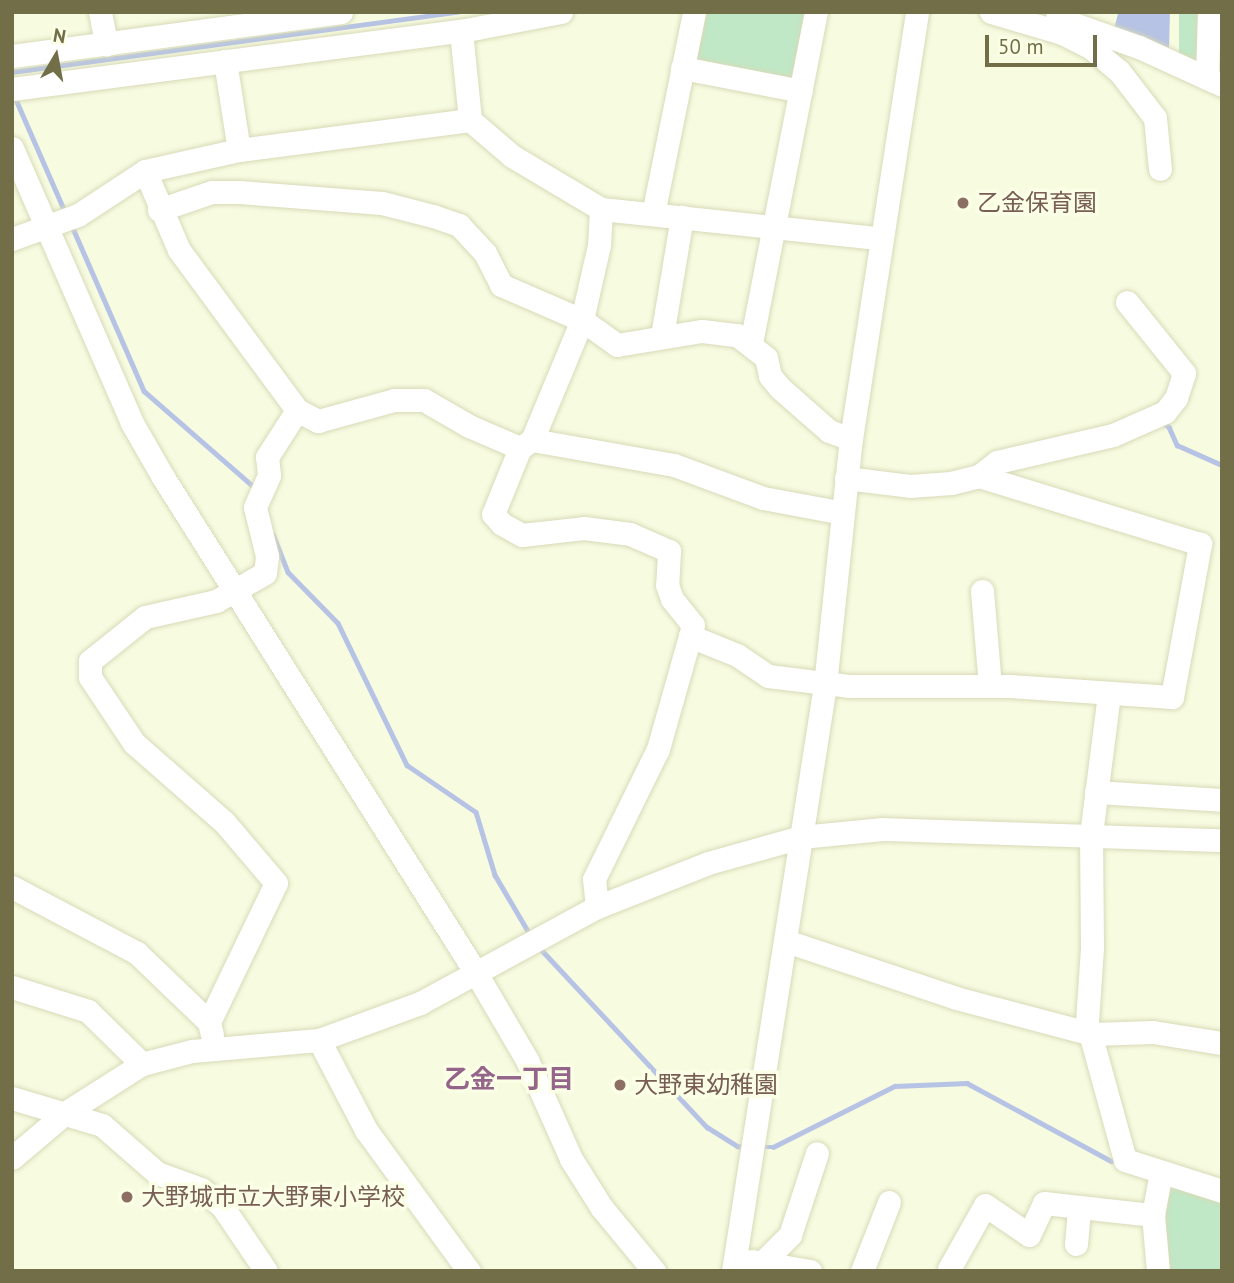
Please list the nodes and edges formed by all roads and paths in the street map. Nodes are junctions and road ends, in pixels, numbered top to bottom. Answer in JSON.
{"nodes":[{"id":1,"x":100,"y":12,"type":"edge"},
{"id":2,"x":341,"y":12,"type":"edge"},
{"id":3,"x":561,"y":12,"type":"edge"},
{"id":4,"x":694,"y":12,"type":"edge"},
{"id":5,"x":816,"y":12,"type":"edge"},
{"id":6,"x":917,"y":12,"type":"edge"},
{"id":7,"x":991,"y":12,"type":"edge"},
{"id":8,"x":1037,"y":12,"type":"edge"},
{"id":9,"x":1209,"y":12,"type":"edge"},
{"id":10,"x":461,"y":31,"type":"junction"},
{"id":11,"x":106,"y":44,"type":"junction"},
{"id":12,"x":12,"y":55,"type":"edge"},
{"id":13,"x":225,"y":61,"type":"junction"},
{"id":14,"x":682,"y":68,"type":"junction"},
{"id":15,"x":1215,"y":82,"type":"edge"},
{"id":16,"x":12,"y":89,"type":"edge"},
{"id":17,"x":801,"y":91,"type":"junction"},
{"id":18,"x":470,"y":120,"type":"junction"},
{"id":19,"x":12,"y":148,"type":"edge"},
{"id":20,"x":239,"y":150,"type":"junction"},
{"id":21,"x":1160,"y":169,"type":"dead end"},
{"id":22,"x":145,"y":171,"type":"junction"},
{"id":23,"x":601,"y":209,"type":"junction"},
{"id":24,"x":159,"y":210,"type":"junction"},
{"id":25,"x":653,"y":214,"type":"junction"},
{"id":26,"x":682,"y":217,"type":"junction"},
{"id":27,"x":61,"y":222,"type":"junction"},
{"id":28,"x":774,"y":227,"type":"junction"},
{"id":29,"x":878,"y":238,"type":"junction"},
{"id":30,"x":12,"y":239,"type":"edge"},
{"id":31,"x":1127,"y":302,"type":"dead end"},
{"id":32,"x":582,"y":320,"type":"junction"},
{"id":33,"x":662,"y":337,"type":"junction"},
{"id":34,"x":751,"y":343,"type":"junction"},
{"id":35,"x":298,"y":410,"type":"junction"},
{"id":36,"x":851,"y":439,"type":"junction"},
{"id":37,"x":526,"y":444,"type":"junction"},
{"id":38,"x":979,"y":476,"type":"junction"},
{"id":39,"x":846,"y":478,"type":"junction"},
{"id":40,"x":843,"y":513,"type":"junction"},
{"id":41,"x":982,"y":591,"type":"dead end"},
{"id":42,"x":235,"y":592,"type":"junction"},
{"id":43,"x":690,"y":636,"type":"junction"},
{"id":44,"x":825,"y":685,"type":"junction"},
{"id":45,"x":990,"y":687,"type":"junction"},
{"id":46,"x":1109,"y":694,"type":"junction"},
{"id":47,"x":1096,"y":792,"type":"junction"},
{"id":48,"x":1222,"y":800,"type":"edge"},
{"id":49,"x":1091,"y":834,"type":"junction"},
{"id":50,"x":801,"y":837,"type":"junction"},
{"id":51,"x":1222,"y":840,"type":"edge"},
{"id":52,"x":12,"y":887,"type":"edge"},
{"id":53,"x":597,"y":907,"type":"junction"},
{"id":54,"x":786,"y":941,"type":"junction"},
{"id":55,"x":476,"y":973,"type":"junction"},
{"id":56,"x":12,"y":987,"type":"edge"},
{"id":57,"x":209,"y":1023,"type":"junction"},
{"id":58,"x":1092,"y":1034,"type":"junction"},
{"id":59,"x":319,"y":1040,"type":"junction"},
{"id":60,"x":1222,"y":1043,"type":"edge"},
{"id":61,"x":216,"y":1048,"type":"junction"},
{"id":62,"x":142,"y":1064,"type":"junction"},
{"id":63,"x":12,"y":1098,"type":"edge"},
{"id":64,"x":65,"y":1113,"type":"junction"},
{"id":65,"x":817,"y":1153,"type":"dead end"},
{"id":66,"x":12,"y":1158,"type":"edge"},
{"id":67,"x":1161,"y":1172,"type":"junction"},
{"id":68,"x":1222,"y":1191,"type":"edge"},
{"id":69,"x":889,"y":1202,"type":"dead end"},
{"id":70,"x":1079,"y":1207,"type":"junction"},
{"id":71,"x":1153,"y":1215,"type":"junction"},
{"id":72,"x":1076,"y":1244,"type":"dead end"},
{"id":73,"x":762,"y":1263,"type":"junction"},
{"id":74,"x":734,"y":1264,"type":"edge"},
{"id":75,"x":949,"y":1269,"type":"edge"},
{"id":76,"x":266,"y":1271,"type":"edge"},
{"id":77,"x":469,"y":1271,"type":"edge"},
{"id":78,"x":654,"y":1271,"type":"edge"},
{"id":79,"x":810,"y":1271,"type":"edge"},
{"id":80,"x":862,"y":1271,"type":"edge"},
{"id":81,"x":1158,"y":1271,"type":"edge"}],
"edges":[{"from":1,"to":11,"type":"street"},
{"from":2,"to":11,"type":"street"},
{"from":3,"to":10,"type":"street"},
{"from":4,"to":14,"type":"street"},
{"from":5,"to":17,"type":"street"},
{"from":6,"to":29,"type":"street"},
{"from":7,"to":21,"type":"street"},
{"from":8,"to":15,"type":"street"},
{"from":9,"to":15,"type":"street"},
{"from":10,"to":13,"type":"street"},
{"from":10,"to":18,"type":"street"},
{"from":11,"to":12,"type":"street"},
{"from":13,"to":16,"type":"street"},
{"from":13,"to":20,"type":"street"},
{"from":14,"to":17,"type":"street"},
{"from":14,"to":25,"type":"street"},
{"from":17,"to":28,"type":"street"},
{"from":18,"to":20,"type":"street"},
{"from":18,"to":23,"type":"street"},
{"from":19,"to":27,"type":"street"},
{"from":20,"to":22,"type":"street"},
{"from":22,"to":24,"type":"street"},
{"from":22,"to":27,"type":"street"},
{"from":23,"to":25,"type":"street"},
{"from":23,"to":32,"type":"street"},
{"from":24,"to":32,"type":"street"},
{"from":24,"to":35,"type":"street"},
{"from":25,"to":26,"type":"street"},
{"from":26,"to":28,"type":"street"},
{"from":26,"to":33,"type":"street"},
{"from":27,"to":30,"type":"street"},
{"from":27,"to":42,"type":"street"},
{"from":28,"to":29,"type":"street"},
{"from":28,"to":34,"type":"street"},
{"from":29,"to":36,"type":"street"},
{"from":31,"to":38,"type":"street"},
{"from":32,"to":33,"type":"street"},
{"from":32,"to":37,"type":"street"},
{"from":33,"to":34,"type":"street"},
{"from":34,"to":36,"type":"street"},
{"from":35,"to":37,"type":"street"},
{"from":35,"to":42,"type":"street"},
{"from":36,"to":39,"type":"street"},
{"from":37,"to":40,"type":"street"},
{"from":37,"to":43,"type":"street"},
{"from":38,"to":39,"type":"street"},
{"from":38,"to":46,"type":"street"},
{"from":39,"to":40,"type":"street"},
{"from":40,"to":44,"type":"street"},
{"from":41,"to":45,"type":"street"},
{"from":42,"to":55,"type":"street"},
{"from":42,"to":57,"type":"street"},
{"from":43,"to":44,"type":"street"},
{"from":43,"to":53,"type":"street"},
{"from":44,"to":45,"type":"street"},
{"from":44,"to":50,"type":"street"},
{"from":45,"to":46,"type":"street"},
{"from":46,"to":47,"type":"street"},
{"from":47,"to":48,"type":"street"},
{"from":47,"to":49,"type":"street"},
{"from":49,"to":50,"type":"street"},
{"from":49,"to":51,"type":"street"},
{"from":49,"to":58,"type":"street"},
{"from":50,"to":53,"type":"street"},
{"from":50,"to":54,"type":"street"},
{"from":52,"to":57,"type":"street"},
{"from":53,"to":55,"type":"street"},
{"from":54,"to":58,"type":"street"},
{"from":54,"to":74,"type":"street"},
{"from":55,"to":59,"type":"street"},
{"from":55,"to":78,"type":"street"},
{"from":56,"to":62,"type":"street"},
{"from":57,"to":61,"type":"street"},
{"from":58,"to":60,"type":"street"},
{"from":58,"to":67,"type":"street"},
{"from":59,"to":61,"type":"street"},
{"from":59,"to":77,"type":"street"},
{"from":61,"to":62,"type":"street"},
{"from":62,"to":64,"type":"street"},
{"from":63,"to":64,"type":"street"},
{"from":64,"to":66,"type":"street"},
{"from":64,"to":76,"type":"street"},
{"from":65,"to":73,"type":"street"},
{"from":67,"to":68,"type":"street"},
{"from":67,"to":71,"type":"street"},
{"from":69,"to":80,"type":"street"},
{"from":70,"to":71,"type":"street"},
{"from":70,"to":72,"type":"street"},
{"from":70,"to":75,"type":"street"},
{"from":71,"to":81,"type":"street"},
{"from":73,"to":74,"type":"street"},
{"from":73,"to":79,"type":"street"}]}
